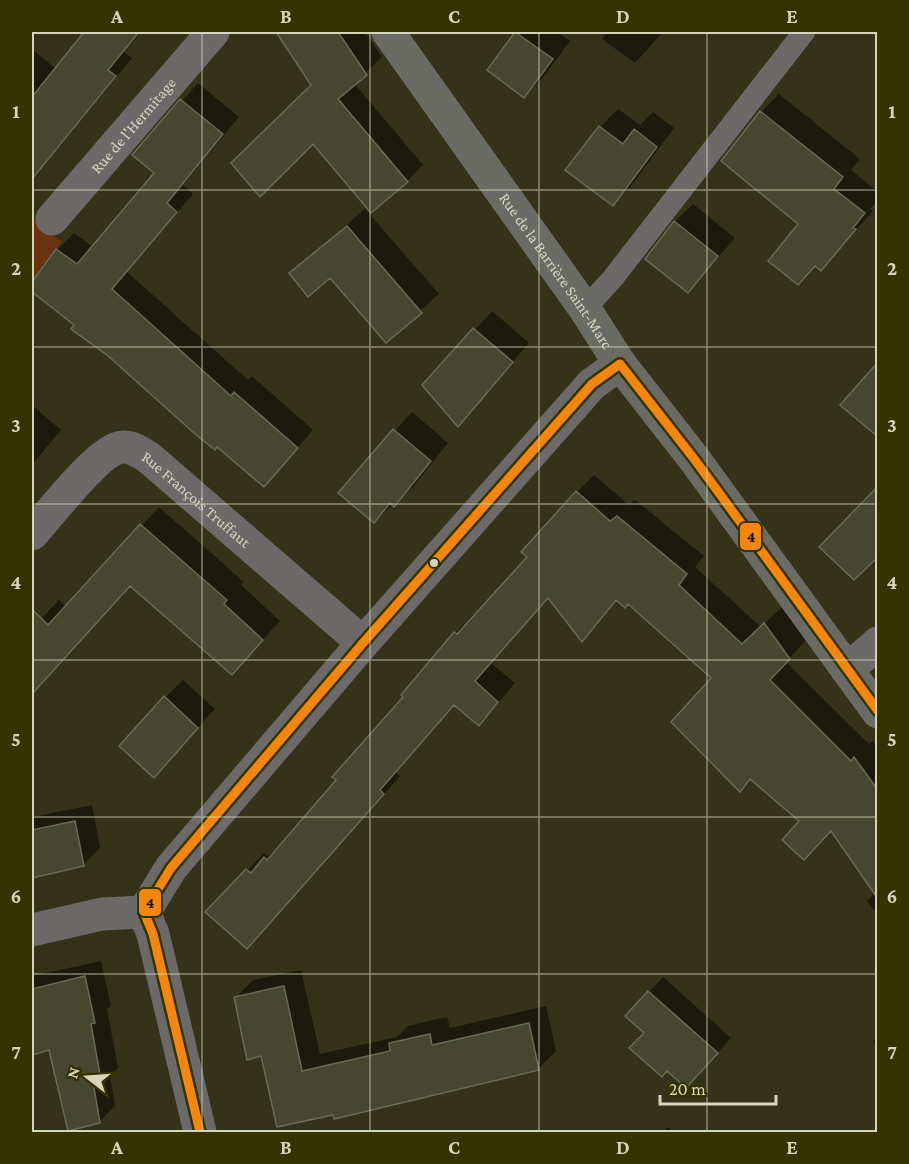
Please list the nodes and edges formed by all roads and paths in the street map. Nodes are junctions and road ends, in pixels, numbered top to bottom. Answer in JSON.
{"nodes":[{"id":1,"x":213,"y":32,"type":"edge"},
{"id":2,"x":388,"y":32,"type":"edge"},
{"id":3,"x":804,"y":32,"type":"edge"},
{"id":4,"x":52,"y":219,"type":"dead end"},
{"id":5,"x":585,"y":309,"type":"junction"},
{"id":6,"x":620,"y":364,"type":"junction"},
{"id":7,"x":32,"y":534,"type":"edge"},
{"id":8,"x":363,"y":643,"type":"junction"},
{"id":9,"x":878,"y":643,"type":"edge"},
{"id":10,"x":847,"y":670,"type":"junction"},
{"id":11,"x":878,"y":712,"type":"edge"},
{"id":12,"x":144,"y":912,"type":"junction"},
{"id":13,"x":32,"y":930,"type":"edge"},
{"id":14,"x":200,"y":1132,"type":"edge"}],
"edges":[{"from":1,"to":4,"type":"street","name":"Rue de l'Hermitage"},
{"from":2,"to":5,"type":"main road","name":"Rue de la Barrière Saint-Marc"},
{"from":3,"to":5,"type":"lane"},
{"from":5,"to":6,"type":"main road","name":"Rue de la Barrière Saint-Marc"},
{"from":6,"to":8,"type":"street"},
{"from":6,"to":10,"type":"main road","name":"Rue de la Barrière Saint-Marc"},
{"from":7,"to":8,"type":"street","name":"Rue François Truffaut"},
{"from":8,"to":12,"type":"street"},
{"from":9,"to":10,"type":"street"},
{"from":10,"to":11,"type":"main road","name":"Rue de la Barrière Saint-Marc"},
{"from":12,"to":13,"type":"street"},
{"from":12,"to":14,"type":"street"}]}
